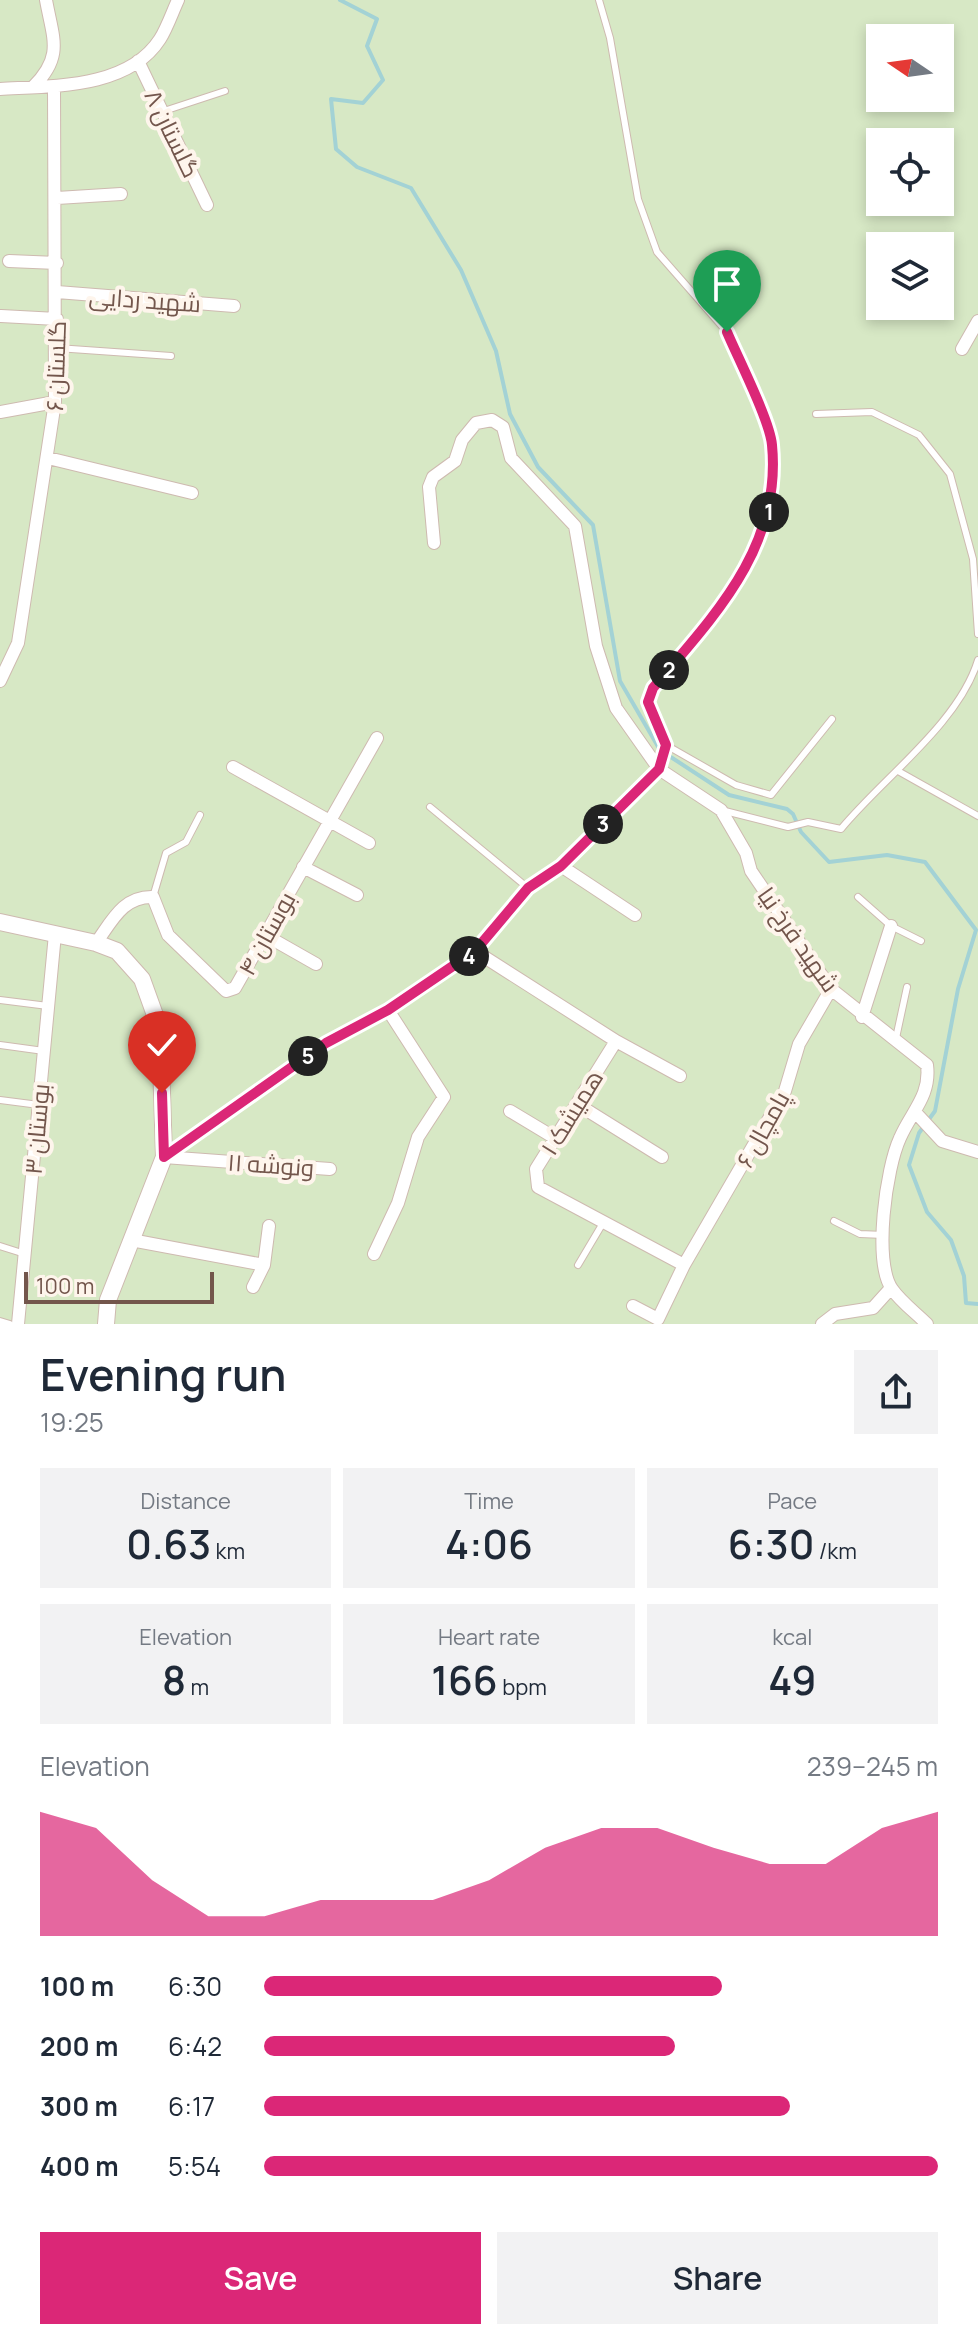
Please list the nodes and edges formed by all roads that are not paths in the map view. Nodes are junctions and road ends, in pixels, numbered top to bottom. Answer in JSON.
{"nodes":[{"id":1,"x":46,"y":0,"type":"edge"},
{"id":2,"x":178,"y":0,"type":"edge"},
{"id":3,"x":599,"y":0,"type":"edge"},
{"id":4,"x":138,"y":61,"type":"junction"},
{"id":5,"x":33,"y":87,"type":"junction"},
{"id":6,"x":54,"y":87,"type":"junction"},
{"id":7,"x":0,"y":89,"type":"edge"},
{"id":8,"x":225,"y":91,"type":"dead end"},
{"id":9,"x":164,"y":111,"type":"junction"},
{"id":10,"x":121,"y":194,"type":"dead end"},
{"id":11,"x":57,"y":198,"type":"junction"},
{"id":12,"x":207,"y":205,"type":"dead end"},
{"id":13,"x":9,"y":261,"type":"dead end"},
{"id":14,"x":57,"y":263,"type":"junction"},
{"id":15,"x":57,"y":292,"type":"junction"},
{"id":16,"x":234,"y":306,"type":"dead end"},
{"id":17,"x":1,"y":316,"type":"edge"},
{"id":18,"x":57,"y":319,"type":"junction"},
{"id":19,"x":978,"y":321,"type":"edge"},
{"id":20,"x":57,"y":348,"type":"junction"},
{"id":21,"x":962,"y":349,"type":"dead end"},
{"id":22,"x":171,"y":356,"type":"dead end"},
{"id":23,"x":55,"y":402,"type":"junction"},
{"id":24,"x":0,"y":412,"type":"edge"},
{"id":25,"x":816,"y":414,"type":"dead end"},
{"id":26,"x":48,"y":458,"type":"junction"},
{"id":27,"x":192,"y":493,"type":"dead end"},
{"id":28,"x":434,"y":543,"type":"dead end"},
{"id":29,"x":978,"y":634,"type":"edge"},
{"id":30,"x":978,"y":660,"type":"edge"},
{"id":31,"x":0,"y":681,"type":"edge"},
{"id":32,"x":832,"y":719,"type":"dead end"},
{"id":33,"x":377,"y":738,"type":"dead end"},
{"id":34,"x":666,"y":745,"type":"junction"},
{"id":35,"x":660,"y":765,"type":"junction"},
{"id":36,"x":233,"y":767,"type":"dead end"},
{"id":37,"x":898,"y":771,"type":"junction"},
{"id":38,"x":430,"y":807,"type":"dead end"},
{"id":39,"x":721,"y":810,"type":"junction"},
{"id":40,"x":200,"y":815,"type":"dead end"},
{"id":41,"x":978,"y":816,"type":"edge"},
{"id":42,"x":329,"y":821,"type":"junction"},
{"id":43,"x":369,"y":843,"type":"dead end"},
{"id":44,"x":561,"y":866,"type":"junction"},
{"id":45,"x":303,"y":867,"type":"junction"},
{"id":46,"x":528,"y":888,"type":"junction"},
{"id":47,"x":357,"y":895,"type":"dead end"},
{"id":48,"x":153,"y":897,"type":"junction"},
{"id":49,"x":858,"y":897,"type":"dead end"},
{"id":50,"x":635,"y":915,"type":"dead end"},
{"id":51,"x":0,"y":922,"type":"edge"},
{"id":52,"x":891,"y":926,"type":"junction"},
{"id":53,"x":55,"y":934,"type":"junction"},
{"id":54,"x":265,"y":935,"type":"junction"},
{"id":55,"x":921,"y":941,"type":"dead end"},
{"id":56,"x":96,"y":943,"type":"junction"},
{"id":57,"x":475,"y":951,"type":"junction"},
{"id":58,"x":316,"y":964,"type":"dead end"},
{"id":59,"x":907,"y":987,"type":"dead end"},
{"id":60,"x":831,"y":989,"type":"junction"},
{"id":61,"x":0,"y":1000,"type":"edge"},
{"id":62,"x":48,"y":1006,"type":"junction"},
{"id":63,"x":388,"y":1010,"type":"junction"},
{"id":64,"x":862,"y":1017,"type":"junction"},
{"id":65,"x":616,"y":1041,"type":"junction"},
{"id":66,"x":895,"y":1042,"type":"junction"},
{"id":67,"x":0,"y":1045,"type":"edge"},
{"id":68,"x":44,"y":1051,"type":"junction"},
{"id":69,"x":680,"y":1076,"type":"dead end"},
{"id":70,"x":0,"y":1100,"type":"edge"},
{"id":71,"x":577,"y":1104,"type":"junction"},
{"id":72,"x":39,"y":1105,"type":"junction"},
{"id":73,"x":510,"y":1111,"type":"dead end"},
{"id":74,"x":919,"y":1117,"type":"junction"},
{"id":75,"x":555,"y":1138,"type":"junction"},
{"id":76,"x":978,"y":1151,"type":"edge"},
{"id":77,"x":164,"y":1157,"type":"junction"},
{"id":78,"x":662,"y":1157,"type":"dead end"},
{"id":79,"x":330,"y":1169,"type":"dead end"},
{"id":80,"x":834,"y":1221,"type":"dead end"},
{"id":81,"x":603,"y":1223,"type":"junction"},
{"id":82,"x":269,"y":1226,"type":"dead end"},
{"id":83,"x":884,"y":1235,"type":"junction"},
{"id":84,"x":131,"y":1240,"type":"junction"},
{"id":85,"x":0,"y":1246,"type":"edge"},
{"id":86,"x":25,"y":1254,"type":"junction"},
{"id":87,"x":374,"y":1254,"type":"dead end"},
{"id":88,"x":264,"y":1265,"type":"junction"},
{"id":89,"x":578,"y":1265,"type":"dead end"},
{"id":90,"x":684,"y":1265,"type":"junction"},
{"id":91,"x":253,"y":1287,"type":"dead end"},
{"id":92,"x":891,"y":1288,"type":"junction"},
{"id":93,"x":633,"y":1306,"type":"dead end"},
{"id":94,"x":0,"y":1321,"type":"edge"},
{"id":95,"x":10,"y":1324,"type":"edge"},
{"id":96,"x":18,"y":1324,"type":"edge"},
{"id":97,"x":106,"y":1324,"type":"edge"},
{"id":98,"x":822,"y":1324,"type":"edge"},
{"id":99,"x":927,"y":1324,"type":"edge"}],
"edges":[{"from":1,"to":5,"type":"street"},
{"from":2,"to":4,"type":"street"},
{"from":3,"to":34,"type":"lane"},
{"from":4,"to":6,"type":"street"},
{"from":4,"to":9,"type":"street","name":"گلستان ۸"},
{"from":5,"to":6,"type":"street"},
{"from":5,"to":7,"type":"street"},
{"from":6,"to":11,"type":"street","name":"گلستان ۶"},
{"from":8,"to":9,"type":"lane"},
{"from":9,"to":12,"type":"street","name":"گلستان ۸"},
{"from":10,"to":11,"type":"street"},
{"from":11,"to":14,"type":"street","name":"گلستان ۶"},
{"from":13,"to":14,"type":"street"},
{"from":14,"to":15,"type":"street","name":"گلستان ۶"},
{"from":15,"to":16,"type":"street","name":"شهید ردایی"},
{"from":15,"to":18,"type":"street","name":"گلستان ۶"},
{"from":17,"to":18,"type":"street"},
{"from":18,"to":20,"type":"street","name":"گلستان ۶"},
{"from":19,"to":21,"type":"street"},
{"from":20,"to":22,"type":"lane"},
{"from":20,"to":23,"type":"street","name":"گلستان ۶"},
{"from":23,"to":24,"type":"street"},
{"from":23,"to":26,"type":"street","name":"گلستان ۶"},
{"from":25,"to":29,"type":"lane"},
{"from":26,"to":27,"type":"street"},
{"from":26,"to":31,"type":"street","name":"گلستان ۶"},
{"from":28,"to":35,"type":"street"},
{"from":30,"to":37,"type":"lane"},
{"from":32,"to":34,"type":"lane"},
{"from":33,"to":42,"type":"street","name":"بوستان ۴"},
{"from":34,"to":35,"type":"lane"},
{"from":35,"to":39,"type":"street","name":"شهید فرخ نیا"},
{"from":35,"to":44,"type":"street"},
{"from":36,"to":42,"type":"street"},
{"from":37,"to":39,"type":"lane"},
{"from":37,"to":41,"type":"lane"},
{"from":38,"to":46,"type":"lane"},
{"from":39,"to":60,"type":"street","name":"شهید فرخ نیا"},
{"from":40,"to":48,"type":"lane"},
{"from":42,"to":43,"type":"street"},
{"from":42,"to":45,"type":"street","name":"بوستان ۴"},
{"from":44,"to":46,"type":"street"},
{"from":44,"to":50,"type":"street"},
{"from":45,"to":47,"type":"street"},
{"from":45,"to":54,"type":"street","name":"بوستان ۴"},
{"from":46,"to":57,"type":"street"},
{"from":48,"to":54,"type":"street","name":"بوستان ۴"},
{"from":48,"to":56,"type":"street"},
{"from":49,"to":52,"type":"lane"},
{"from":51,"to":53,"type":"street"},
{"from":52,"to":55,"type":"lane"},
{"from":52,"to":64,"type":"street"},
{"from":53,"to":56,"type":"street"},
{"from":53,"to":62,"type":"street","name":"بوستان ۳"},
{"from":54,"to":58,"type":"street"},
{"from":56,"to":77,"type":"street"},
{"from":57,"to":63,"type":"street"},
{"from":57,"to":65,"type":"street"},
{"from":59,"to":66,"type":"lane"},
{"from":60,"to":64,"type":"street","name":"شهید فرخ نیا"},
{"from":60,"to":90,"type":"street","name":"پامچال ۶"},
{"from":61,"to":62,"type":"lane"},
{"from":62,"to":68,"type":"street","name":"بوستان ۳"},
{"from":63,"to":77,"type":"street"},
{"from":63,"to":87,"type":"street"},
{"from":64,"to":66,"type":"street","name":"شهید فرخ نیا"},
{"from":65,"to":69,"type":"street"},
{"from":65,"to":71,"type":"street","name":"همیشک ۱"},
{"from":66,"to":74,"type":"street","name":"شهید فرخ نیا"},
{"from":67,"to":68,"type":"lane"},
{"from":68,"to":72,"type":"street","name":"بوستان ۳"},
{"from":70,"to":72,"type":"lane"},
{"from":71,"to":75,"type":"street","name":"همیشک ۱"},
{"from":71,"to":78,"type":"street"},
{"from":72,"to":86,"type":"street","name":"بوستان ۳"},
{"from":73,"to":75,"type":"street"},
{"from":74,"to":76,"type":"street"},
{"from":74,"to":83,"type":"street","name":"شهید فرخ نیا"},
{"from":75,"to":81,"type":"street","name":"همیشک ۱"},
{"from":77,"to":79,"type":"street","name":"ونوشه ۱۱"},
{"from":77,"to":84,"type":"street"},
{"from":80,"to":83,"type":"lane"},
{"from":81,"to":89,"type":"lane"},
{"from":81,"to":90,"type":"street","name":"همیشک ۱"},
{"from":82,"to":88,"type":"street"},
{"from":83,"to":92,"type":"street","name":"شهید فرخ نیا"},
{"from":84,"to":88,"type":"street"},
{"from":84,"to":97,"type":"street"},
{"from":85,"to":86,"type":"lane"},
{"from":86,"to":96,"type":"street","name":"بوستان ۳"},
{"from":88,"to":91,"type":"street"},
{"from":90,"to":93,"type":"street","name":"پامچال ۶"},
{"from":92,"to":98,"type":"street"},
{"from":92,"to":99,"type":"street"},
{"from":94,"to":95,"type":"lane"}]}
